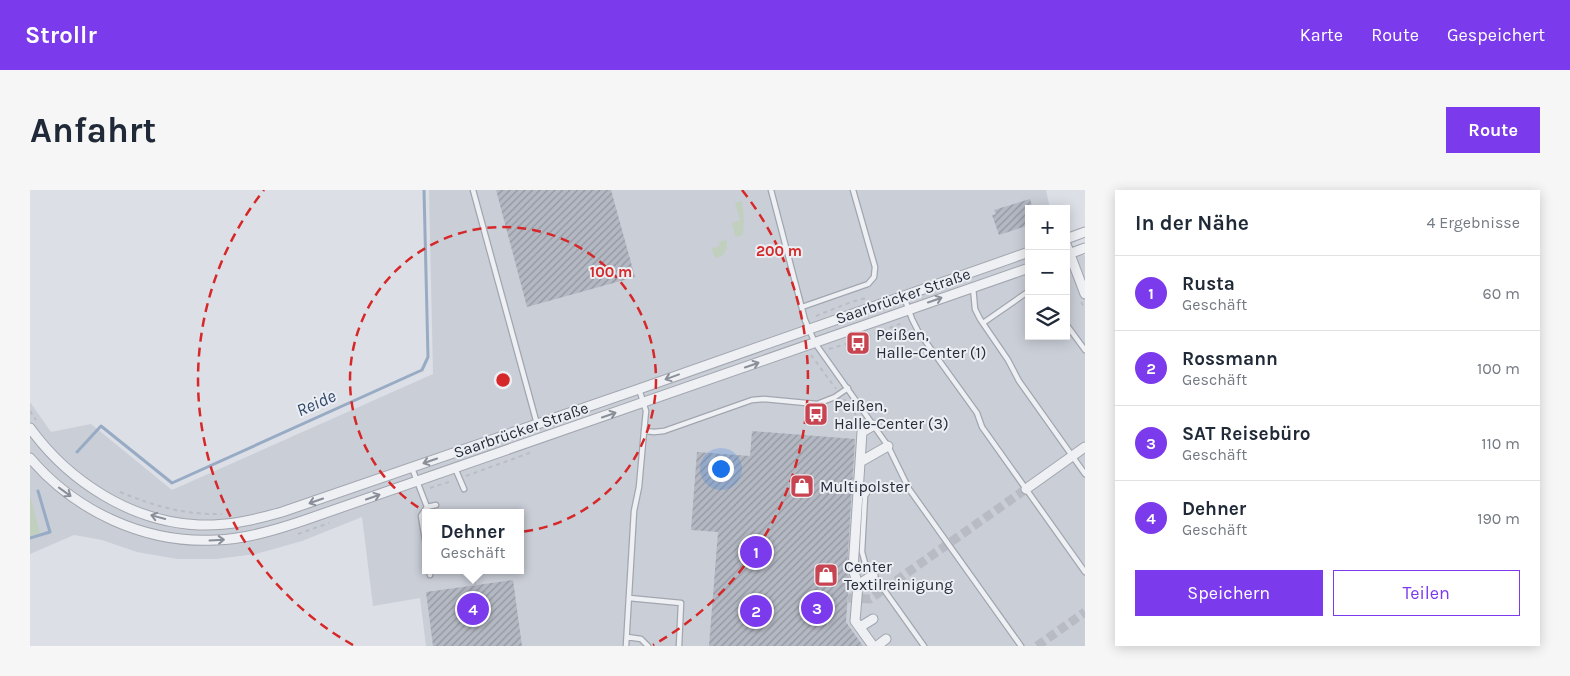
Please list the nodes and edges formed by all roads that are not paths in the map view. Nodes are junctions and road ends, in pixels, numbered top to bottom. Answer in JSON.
{"nodes":[{"id":1,"x":473,"y":190,"type":"edge"},
{"id":2,"x":771,"y":190,"type":"edge"},
{"id":3,"x":853,"y":190,"type":"edge"},
{"id":4,"x":1085,"y":232,"type":"edge"},
{"id":5,"x":1070,"y":238,"type":"edge"},
{"id":6,"x":1085,"y":248,"type":"edge"},
{"id":7,"x":1070,"y":250,"type":"edge"},
{"id":8,"x":1025,"y":253,"type":"edge"},
{"id":9,"x":1070,"y":258,"type":"edge"},
{"id":10,"x":1025,"y":269,"type":"edge"},
{"id":11,"x":973,"y":287,"type":"junction"},
{"id":12,"x":1025,"y":294,"type":"edge"},
{"id":13,"x":1085,"y":294,"type":"edge"},
{"id":14,"x":904,"y":295,"type":"junction"},
{"id":15,"x":802,"y":307,"type":"junction"},
{"id":16,"x":909,"y":310,"type":"junction"},
{"id":17,"x":982,"y":321,"type":"junction"},
{"id":18,"x":807,"y":325,"type":"junction"},
{"id":19,"x":1070,"y":329,"type":"edge"},
{"id":20,"x":815,"y":343,"type":"junction"},
{"id":21,"x":1085,"y":350,"type":"edge"},
{"id":22,"x":848,"y":388,"type":"junction"},
{"id":23,"x":639,"y":389,"type":"junction"},
{"id":24,"x":643,"y":403,"type":"junction"},
{"id":25,"x":537,"y":424,"type":"junction"},
{"id":26,"x":874,"y":425,"type":"junction"},
{"id":27,"x":34,"y":426,"type":"edge"},
{"id":28,"x":644,"y":431,"type":"junction"},
{"id":29,"x":888,"y":446,"type":"junction"},
{"id":30,"x":1085,"y":447,"type":"edge"},
{"id":31,"x":1072,"y":456,"type":"junction"},
{"id":32,"x":30,"y":458,"type":"edge"},
{"id":33,"x":860,"y":462,"type":"junction"},
{"id":34,"x":412,"y":468,"type":"junction"},
{"id":35,"x":454,"y":468,"type":"junction"},
{"id":36,"x":1085,"y":474,"type":"edge"},
{"id":37,"x":416,"y":481,"type":"junction"},
{"id":38,"x":871,"y":486,"type":"dead end"},
{"id":39,"x":464,"y":489,"type":"dead end"},
{"id":40,"x":1026,"y":489,"type":"junction"},
{"id":41,"x":436,"y":505,"type":"dead end"},
{"id":42,"x":427,"y":507,"type":"joint"},
{"id":43,"x":860,"y":520,"type":"junction"},
{"id":44,"x":858,"y":551,"type":"junction"},
{"id":45,"x":1085,"y":572,"type":"edge"},
{"id":46,"x":873,"y":575,"type":"junction"},
{"id":47,"x":858,"y":585,"type":"junction"},
{"id":48,"x":629,"y":598,"type":"junction"},
{"id":49,"x":873,"y":619,"type":"dead end"},
{"id":50,"x":860,"y":628,"type":"junction"},
{"id":51,"x":627,"y":637,"type":"junction"},
{"id":52,"x":886,"y":639,"type":"dead end"},
{"id":53,"x":626,"y":646,"type":"edge"},
{"id":54,"x":648,"y":646,"type":"edge"},
{"id":55,"x":679,"y":646,"type":"edge"},
{"id":56,"x":875,"y":646,"type":"edge"},
{"id":57,"x":924,"y":646,"type":"edge"},
{"id":58,"x":1020,"y":646,"type":"edge"}],
"edges":[{"from":1,"to":25,"type":"lane"},
{"from":2,"to":15,"type":"lane"},
{"from":3,"to":15,"type":"lane"},
{"from":4,"to":5,"type":"street"},
{"from":6,"to":7,"type":"street"},
{"from":8,"to":14,"type":"street","name":"Saarbrücker Straße"},
{"from":9,"to":13,"type":"street"},
{"from":10,"to":11,"type":"street","name":"Saarbrücker Straße"},
{"from":16,"to":11,"type":"street","name":"Saarbrücker Straße","one_way":true},
{"from":11,"to":17,"type":"lane"},
{"from":12,"to":17,"type":"lane"},
{"from":14,"to":16,"type":"lane"},
{"from":14,"to":18,"type":"street","name":"Saarbrücker Straße"},
{"from":15,"to":18,"type":"lane"},
{"from":16,"to":20,"type":"street","name":"Saarbrücker Straße"},
{"from":16,"to":40,"type":"lane"},
{"from":17,"to":31,"type":"lane"},
{"from":18,"to":20,"type":"lane"},
{"from":18,"to":23,"type":"street","name":"Saarbrücker Straße","one_way":true},
{"from":19,"to":21,"type":"lane"},
{"from":20,"to":22,"type":"lane"},
{"from":24,"to":20,"type":"street","name":"Saarbrücker Straße","one_way":true},
{"from":22,"to":26,"type":"lane"},
{"from":22,"to":28,"type":"lane"},
{"from":23,"to":24,"type":"lane"},
{"from":23,"to":25,"type":"street","name":"Saarbrücker Straße"},
{"from":24,"to":28,"type":"lane"},
{"from":35,"to":24,"type":"street","name":"Saarbrücker Straße","one_way":true},
{"from":25,"to":34,"type":"street","name":"Saarbrücker Straße","one_way":true},
{"from":26,"to":29,"type":"lane"},
{"from":26,"to":33,"type":"street"},
{"from":34,"to":27,"type":"street","name":"Saarbrücker Straße","one_way":true},
{"from":28,"to":48,"type":"lane"},
{"from":29,"to":33,"type":"street"},
{"from":29,"to":58,"type":"lane"},
{"from":30,"to":31,"type":"street"},
{"from":31,"to":36,"type":"lane"},
{"from":31,"to":40,"type":"street"},
{"from":32,"to":37,"type":"street","name":"Saarbrücker Straße","one_way":true},
{"from":33,"to":43,"type":"street"},
{"from":34,"to":37,"type":"lane"},
{"from":35,"to":37,"type":"street","name":"Saarbrücker Straße"},
{"from":35,"to":39,"type":"lane"},
{"from":37,"to":42,"type":"lane"},
{"from":38,"to":43,"type":"lane"},
{"from":40,"to":45,"type":"lane"},
{"from":41,"to":42,"type":"lane"},
{"from":43,"to":44,"type":"street"},
{"from":44,"to":46,"type":"lane"},
{"from":44,"to":47,"type":"street"},
{"from":46,"to":47,"type":"street"},
{"from":46,"to":57,"type":"lane"},
{"from":47,"to":50,"type":"street"},
{"from":48,"to":51,"type":"lane"},
{"from":48,"to":55,"type":"lane"},
{"from":49,"to":50,"type":"street"},
{"from":50,"to":56,"type":"street"},
{"from":51,"to":53,"type":"lane"},
{"from":51,"to":54,"type":"lane"},
{"from":52,"to":56,"type":"street"}]}
